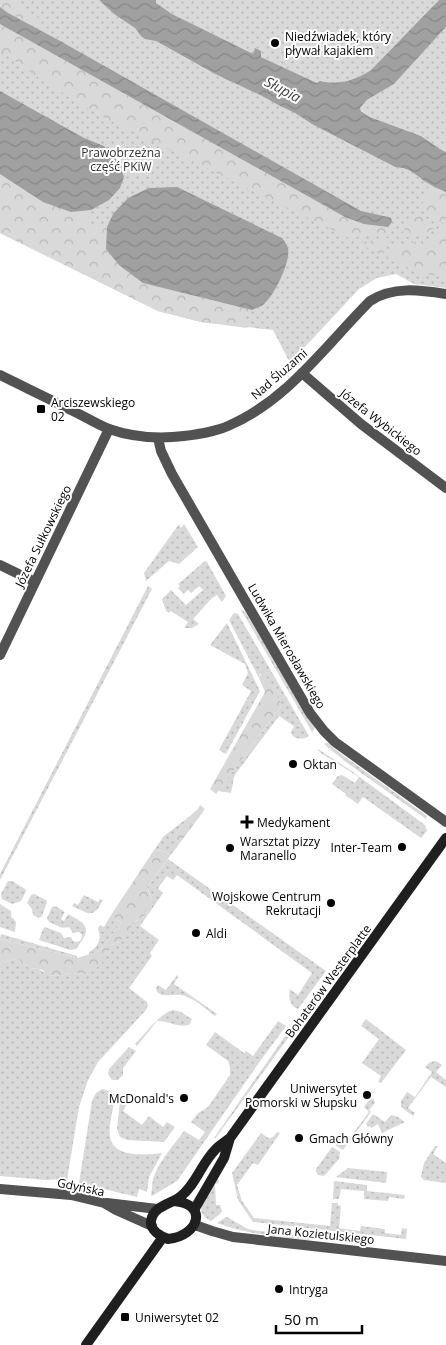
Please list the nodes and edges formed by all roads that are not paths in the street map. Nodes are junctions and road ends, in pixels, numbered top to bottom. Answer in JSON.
{"nodes":[{"id":1,"x":446,"y":294,"type":"edge"},
{"id":2,"x":302,"y":373,"type":"junction"},
{"id":3,"x":0,"y":375,"type":"edge"},
{"id":4,"x":109,"y":429,"type":"junction"},
{"id":5,"x":158,"y":438,"type":"junction"},
{"id":6,"x":446,"y":488,"type":"edge"},
{"id":7,"x":0,"y":565,"type":"edge"},
{"id":8,"x":35,"y":582,"type":"junction"},
{"id":9,"x":0,"y":655,"type":"edge"},
{"id":10,"x":446,"y":822,"type":"edge"},
{"id":11,"x":446,"y":838,"type":"edge"},
{"id":12,"x":230,"y":1138,"type":"junction"},
{"id":13,"x":0,"y":1189,"type":"edge"},
{"id":14,"x":174,"y":1201,"type":"junction"},
{"id":15,"x":104,"y":1203,"type":"junction"},
{"id":16,"x":157,"y":1209,"type":"junction"},
{"id":17,"x":194,"y":1210,"type":"junction"},
{"id":18,"x":195,"y":1225,"type":"junction"},
{"id":19,"x":152,"y":1226,"type":"junction"},
{"id":20,"x":163,"y":1237,"type":"junction"},
{"id":21,"x":446,"y":1261,"type":"edge"},
{"id":22,"x":86,"y":1345,"type":"edge"}],
"edges":[{"from":1,"to":2,"type":"street","name":"Nad Śluzami"},
{"from":2,"to":5,"type":"street","name":"Nad Śluzami"},
{"from":2,"to":6,"type":"street","name":"Józefa Wybickiego"},
{"from":3,"to":4,"type":"street","name":"Nad Śluzami"},
{"from":4,"to":5,"type":"street","name":"Nad Śluzami"},
{"from":4,"to":8,"type":"street","name":"Józefa Sułkowskiego"},
{"from":5,"to":10,"type":"street","name":"Ludwika Mierosławskiego"},
{"from":7,"to":8,"type":"street"},
{"from":8,"to":9,"type":"street","name":"Józefa Sułkowskiego"},
{"from":11,"to":12,"type":"main road","name":"Bohaterów Westerplatte"},
{"from":12,"to":14,"type":"main road","name":"Bohaterów Westerplatte"},
{"from":12,"to":17,"type":"main road","name":"Bohaterów Westerplatte"},
{"from":13,"to":15,"type":"street","name":"Gdyńska"},
{"from":14,"to":16,"type":"main road"},
{"from":14,"to":17,"type":"main road"},
{"from":15,"to":16,"type":"street"},
{"from":15,"to":19,"type":"street","name":"Gdyńska"},
{"from":16,"to":19,"type":"main road"},
{"from":17,"to":18,"type":"main road"},
{"from":18,"to":20,"type":"main road"},
{"from":18,"to":21,"type":"street","name":"Jana Kozietulskiego"},
{"from":19,"to":20,"type":"main road"},
{"from":20,"to":22,"type":"main road"}]}
